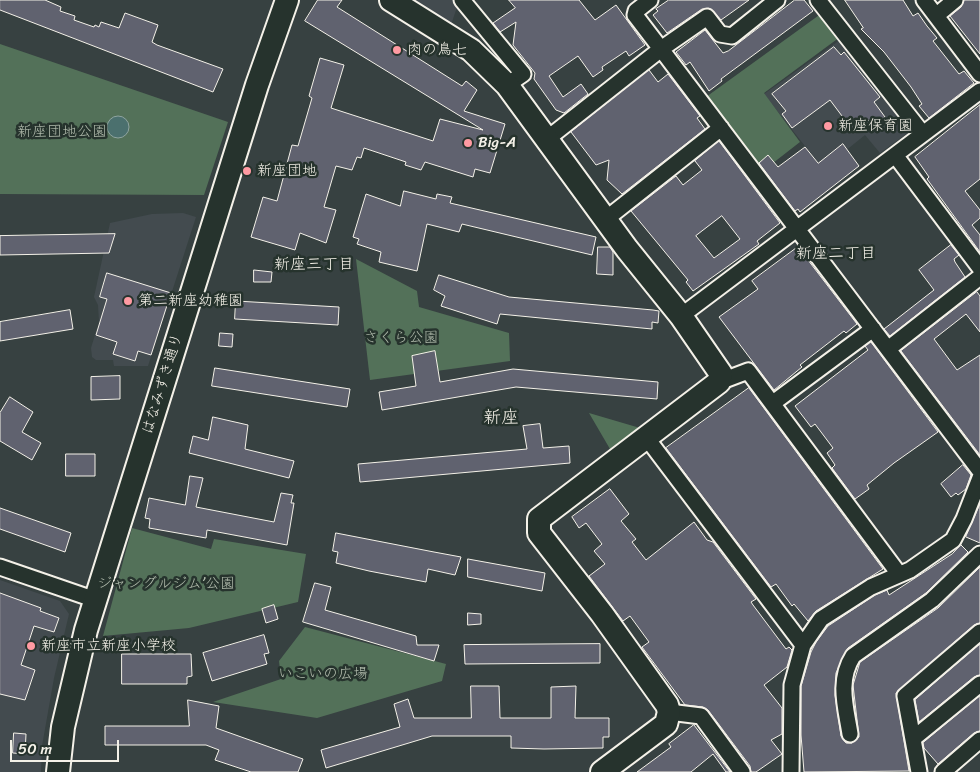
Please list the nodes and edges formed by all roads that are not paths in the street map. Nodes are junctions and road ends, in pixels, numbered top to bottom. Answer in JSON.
{"nodes":[{"id":1,"x":287,"y":0,"type":"edge"},
{"id":2,"x":391,"y":0,"type":"edge"},
{"id":3,"x":462,"y":0,"type":"edge"},
{"id":4,"x":650,"y":0,"type":"edge"},
{"id":5,"x":777,"y":0,"type":"edge"},
{"id":6,"x":818,"y":0,"type":"edge"},
{"id":7,"x":924,"y":0,"type":"edge"},
{"id":8,"x":955,"y":0,"type":"edge"},
{"id":9,"x":632,"y":5,"type":"edge"},
{"id":10,"x":937,"y":15,"type":"junction"},
{"id":11,"x":661,"y":49,"type":"junction"},
{"id":12,"x":980,"y":74,"type":"edge"},
{"id":13,"x":507,"y":85,"type":"junction"},
{"id":14,"x":980,"y":91,"type":"edge"},
{"id":15,"x":722,"y":128,"type":"junction"},
{"id":16,"x":923,"y":134,"type":"junction"},
{"id":17,"x":547,"y":139,"type":"junction"},
{"id":18,"x":895,"y":155,"type":"junction"},
{"id":19,"x":606,"y":219,"type":"junction"},
{"id":20,"x":798,"y":228,"type":"junction"},
{"id":21,"x":980,"y":268,"type":"edge"},
{"id":22,"x":980,"y":277,"type":"edge"},
{"id":23,"x":681,"y":316,"type":"junction"},
{"id":24,"x":873,"y":329,"type":"junction"},
{"id":25,"x":888,"y":349,"type":"junction"},
{"id":26,"x":719,"y":382,"type":"junction"},
{"id":27,"x":773,"y":403,"type":"junction"},
{"id":28,"x":646,"y":437,"type":"junction"},
{"id":29,"x":980,"y":471,"type":"edge"},
{"id":30,"x":980,"y":478,"type":"edge"},
{"id":31,"x":980,"y":554,"type":"edge"},
{"id":32,"x":0,"y":567,"type":"edge"},
{"id":33,"x":899,"y":574,"type":"junction"},
{"id":34,"x":96,"y":600,"type":"junction"},
{"id":35,"x":980,"y":632,"type":"edge"},
{"id":36,"x":802,"y":645,"type":"junction"},
{"id":37,"x":980,"y":684,"type":"edge"},
{"id":38,"x":669,"y":712,"type":"junction"},
{"id":39,"x":850,"y":734,"type":"dead end"},
{"id":40,"x":914,"y":738,"type":"junction"},
{"id":41,"x":980,"y":740,"type":"edge"},
{"id":42,"x":58,"y":772,"type":"edge"},
{"id":43,"x":602,"y":772,"type":"edge"},
{"id":44,"x":742,"y":772,"type":"edge"},
{"id":45,"x":791,"y":772,"type":"edge"},
{"id":46,"x":919,"y":772,"type":"edge"},
{"id":47,"x":943,"y":772,"type":"edge"}],
"edges":[{"from":1,"to":34,"type":"street","name":"はなみずき通り"},
{"from":2,"to":13,"type":"street"},
{"from":3,"to":13,"type":"street"},
{"from":4,"to":9,"type":"street"},
{"from":5,"to":11,"type":"street"},
{"from":6,"to":16,"type":"street"},
{"from":7,"to":10,"type":"street"},
{"from":8,"to":10,"type":"street"},
{"from":9,"to":11,"type":"street"},
{"from":10,"to":12,"type":"street"},
{"from":11,"to":15,"type":"street"},
{"from":11,"to":17,"type":"street"},
{"from":13,"to":17,"type":"street"},
{"from":14,"to":16,"type":"street"},
{"from":15,"to":19,"type":"street"},
{"from":15,"to":20,"type":"street"},
{"from":16,"to":18,"type":"street"},
{"from":17,"to":19,"type":"street"},
{"from":18,"to":20,"type":"street"},
{"from":18,"to":21,"type":"street"},
{"from":19,"to":23,"type":"street"},
{"from":20,"to":23,"type":"street"},
{"from":20,"to":24,"type":"street"},
{"from":22,"to":25,"type":"street"},
{"from":23,"to":26,"type":"street"},
{"from":24,"to":25,"type":"street"},
{"from":24,"to":27,"type":"street"},
{"from":25,"to":29,"type":"street"},
{"from":26,"to":27,"type":"street"},
{"from":26,"to":28,"type":"street"},
{"from":27,"to":33,"type":"street"},
{"from":28,"to":36,"type":"street"},
{"from":28,"to":38,"type":"street"},
{"from":30,"to":33,"type":"street"},
{"from":31,"to":39,"type":"street"},
{"from":32,"to":34,"type":"street"},
{"from":33,"to":36,"type":"street"},
{"from":34,"to":42,"type":"street","name":"はなみずき通り"},
{"from":35,"to":40,"type":"street"},
{"from":36,"to":45,"type":"street"},
{"from":37,"to":40,"type":"street"},
{"from":38,"to":43,"type":"street"},
{"from":38,"to":44,"type":"street"},
{"from":40,"to":46,"type":"street"},
{"from":41,"to":47,"type":"street"}]}
